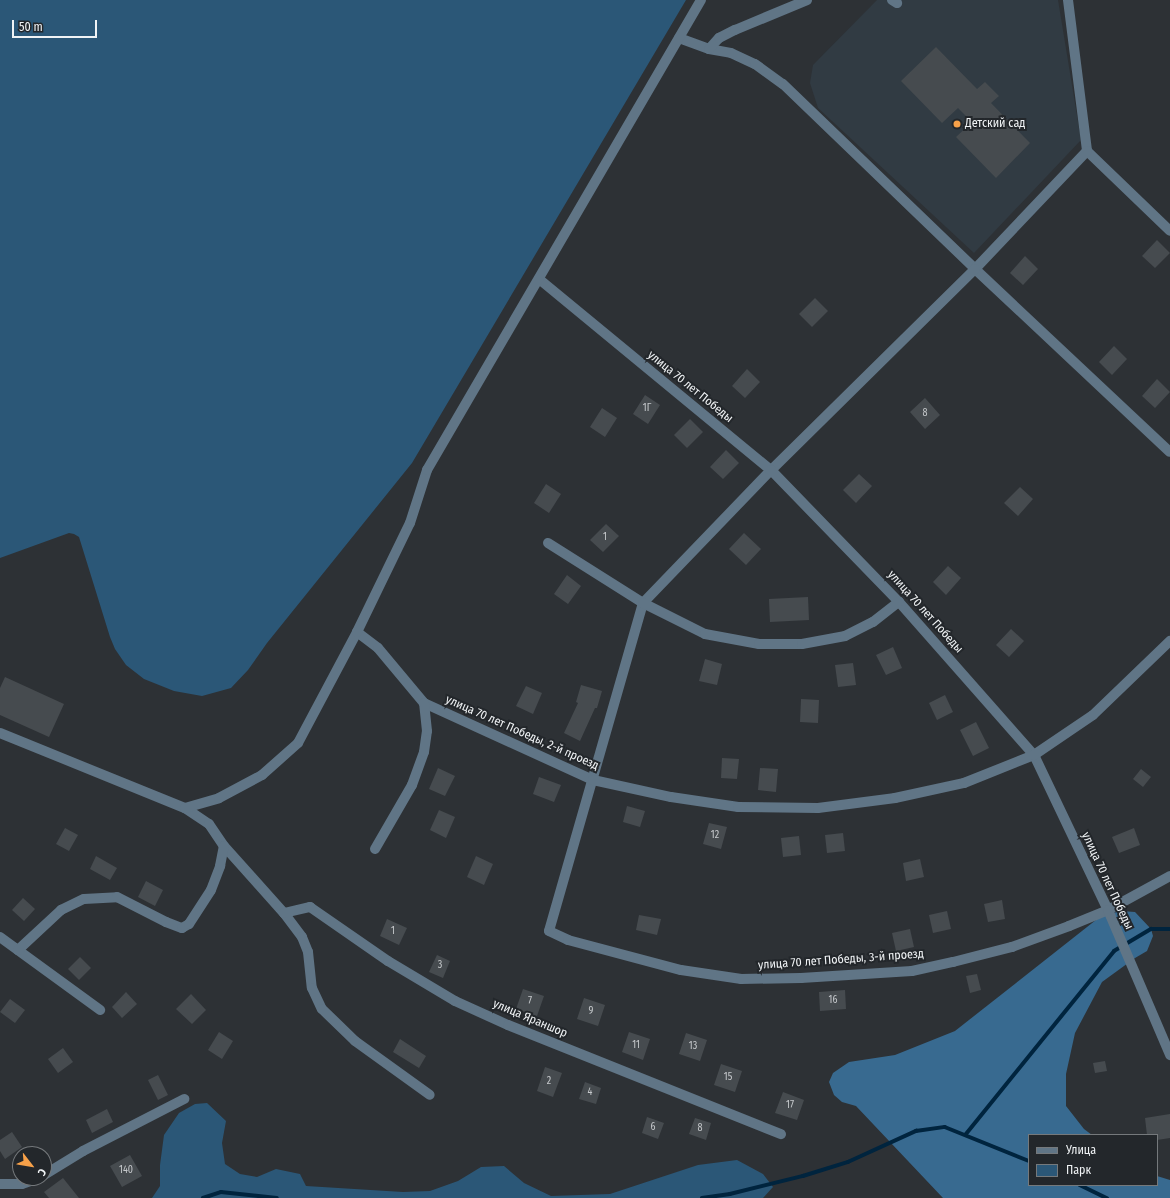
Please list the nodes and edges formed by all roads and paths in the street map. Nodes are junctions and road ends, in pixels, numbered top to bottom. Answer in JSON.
{"nodes":[{"id":1,"x":701,"y":0,"type":"edge"},
{"id":2,"x":807,"y":0,"type":"edge"},
{"id":3,"x":1068,"y":0,"type":"edge"},
{"id":4,"x":679,"y":38,"type":"junction"},
{"id":5,"x":709,"y":49,"type":"junction"},
{"id":6,"x":1087,"y":151,"type":"junction"},
{"id":7,"x":1170,"y":231,"type":"edge"},
{"id":8,"x":975,"y":269,"type":"junction"},
{"id":9,"x":539,"y":279,"type":"junction"},
{"id":10,"x":1170,"y":452,"type":"edge"},
{"id":11,"x":771,"y":470,"type":"junction"},
{"id":12,"x":548,"y":542,"type":"dead end"},
{"id":13,"x":899,"y":602,"type":"junction"},
{"id":14,"x":643,"y":603,"type":"junction"},
{"id":15,"x":357,"y":632,"type":"junction"},
{"id":16,"x":1170,"y":641,"type":"edge"},
{"id":17,"x":424,"y":703,"type":"junction"},
{"id":18,"x":0,"y":733,"type":"edge"},
{"id":19,"x":1034,"y":755,"type":"junction"},
{"id":20,"x":593,"y":780,"type":"junction"},
{"id":21,"x":185,"y":808,"type":"junction"},
{"id":22,"x":224,"y":846,"type":"junction"},
{"id":23,"x":375,"y":849,"type":"dead end"},
{"id":24,"x":1170,"y":876,"type":"edge"},
{"id":25,"x":1108,"y":910,"type":"junction"},
{"id":26,"x":284,"y":913,"type":"junction"},
{"id":27,"x":0,"y":937,"type":"edge"},
{"id":28,"x":18,"y":950,"type":"junction"},
{"id":29,"x":100,"y":1010,"type":"dead end"},
{"id":30,"x":1170,"y":1055,"type":"edge"},
{"id":31,"x":430,"y":1095,"type":"dead end"},
{"id":32,"x":184,"y":1099,"type":"dead end"},
{"id":33,"x":781,"y":1134,"type":"dead end"},
{"id":34,"x":52,"y":1170,"type":"edge"},
{"id":35,"x":0,"y":1184,"type":"edge"},
{"id":36,"x":12,"y":1184,"type":"edge"}],
"edges":[{"from":1,"to":4,"type":"street"},
{"from":2,"to":5,"type":"street"},
{"from":3,"to":6,"type":"street"},
{"from":4,"to":5,"type":"street"},
{"from":4,"to":9,"type":"street"},
{"from":5,"to":8,"type":"street"},
{"from":6,"to":7,"type":"street"},
{"from":6,"to":8,"type":"street"},
{"from":8,"to":10,"type":"street"},
{"from":8,"to":11,"type":"street"},
{"from":9,"to":11,"type":"street","name":"улица 70 лет Победы"},
{"from":9,"to":15,"type":"street"},
{"from":11,"to":13,"type":"street","name":"улица 70 лет Победы"},
{"from":11,"to":14,"type":"street"},
{"from":12,"to":14,"type":"street"},
{"from":13,"to":14,"type":"street"},
{"from":13,"to":19,"type":"street","name":"улица 70 лет Победы"},
{"from":14,"to":20,"type":"street"},
{"from":15,"to":17,"type":"street","name":"улица 70 лет Победы, 2-й проезд"},
{"from":15,"to":21,"type":"street"},
{"from":16,"to":19,"type":"street","name":"улица 70 лет Победы, 2-й проезд"},
{"from":17,"to":20,"type":"street","name":"улица 70 лет Победы, 2-й проезд"},
{"from":17,"to":23,"type":"street"},
{"from":18,"to":21,"type":"street"},
{"from":19,"to":20,"type":"street","name":"улица 70 лет Победы, 2-й проезд"},
{"from":19,"to":25,"type":"street","name":"улица 70 лет Победы"},
{"from":20,"to":25,"type":"street","name":"улица 70 лет Победы, 3-й проезд"},
{"from":21,"to":22,"type":"street"},
{"from":22,"to":26,"type":"street"},
{"from":22,"to":28,"type":"street"},
{"from":24,"to":25,"type":"street","name":"улица 70 лет Победы, 3-й проезд"},
{"from":25,"to":30,"type":"street","name":"улица 70 лет Победы"},
{"from":26,"to":31,"type":"street"},
{"from":26,"to":33,"type":"street","name":"улица Яраншор"},
{"from":27,"to":28,"type":"street"},
{"from":28,"to":29,"type":"street"},
{"from":32,"to":34,"type":"street"},
{"from":35,"to":36,"type":"street"}]}
